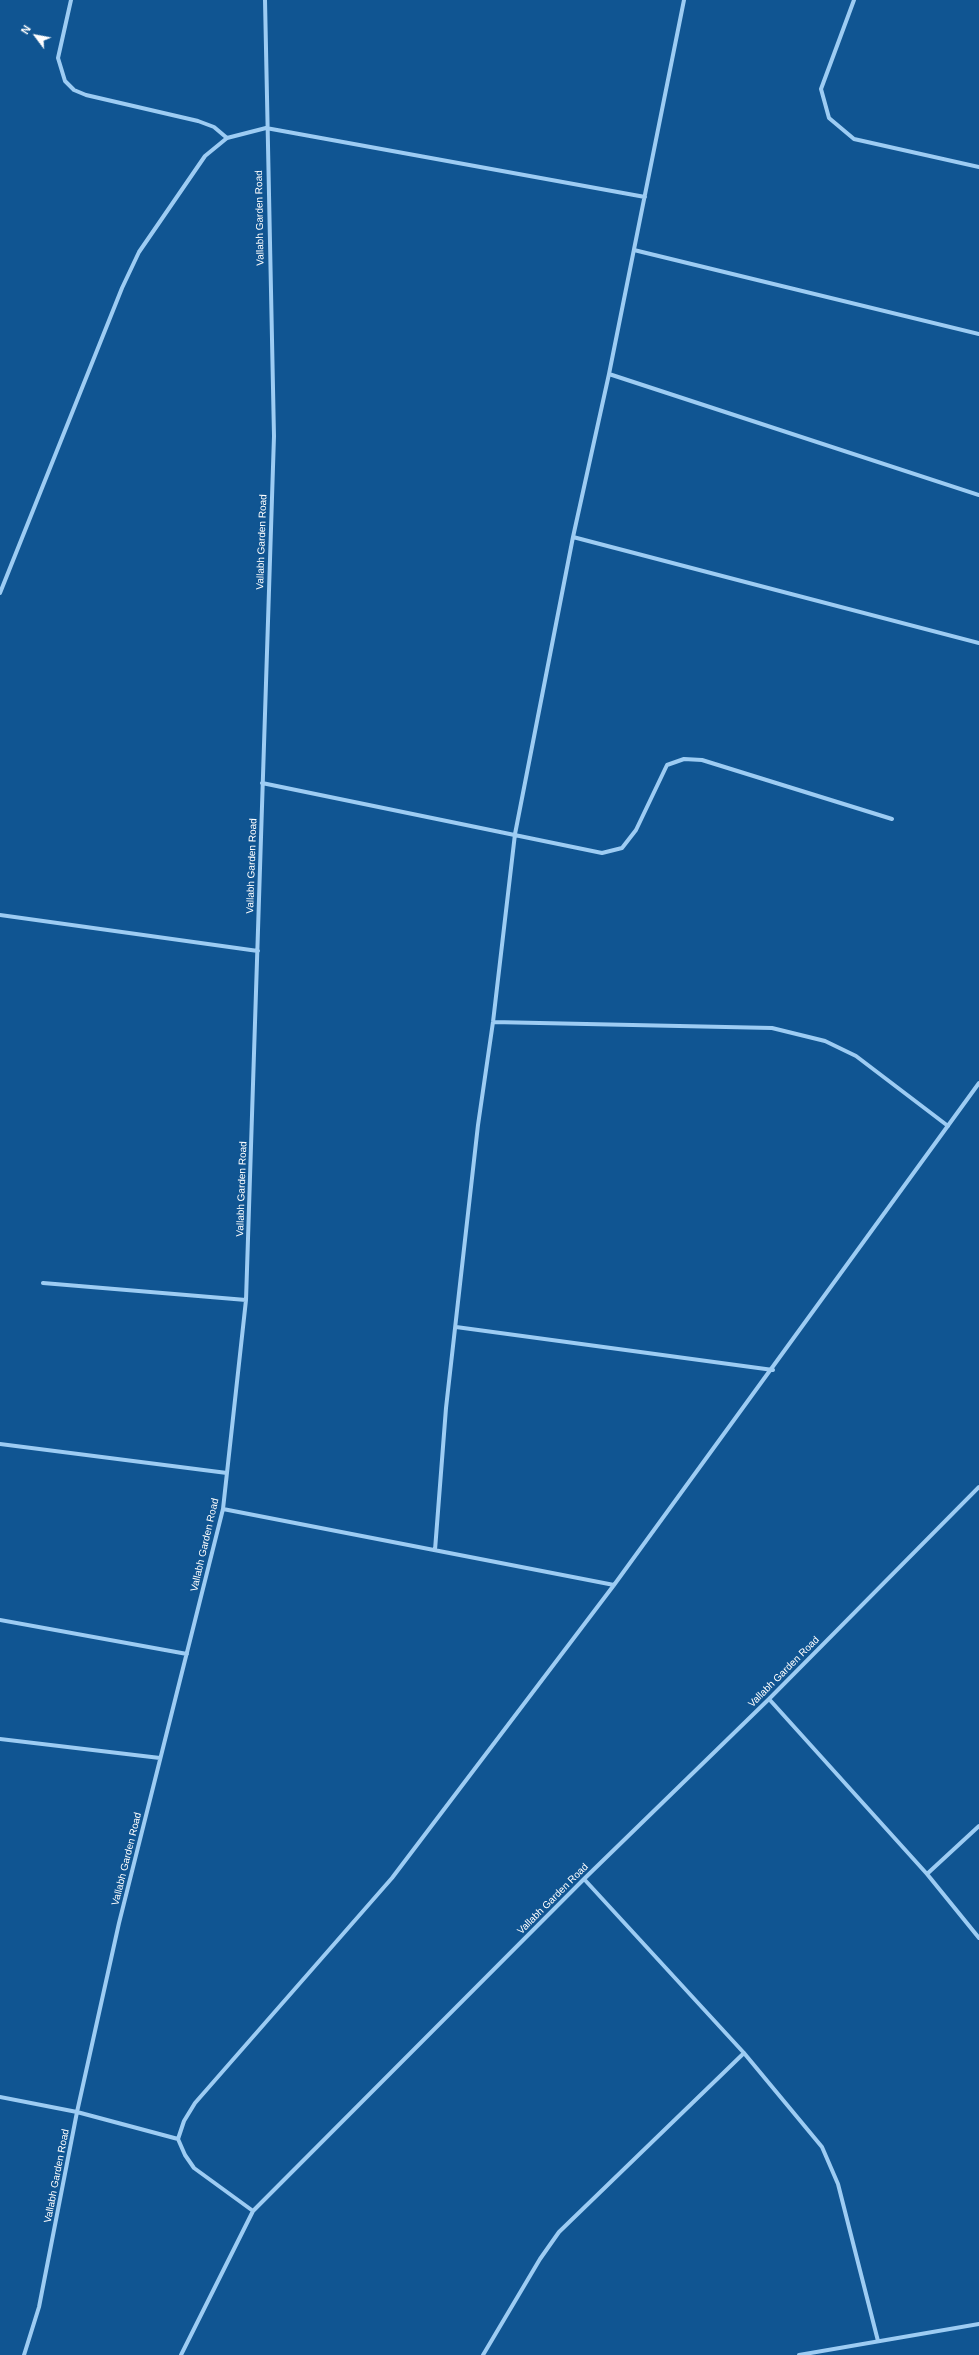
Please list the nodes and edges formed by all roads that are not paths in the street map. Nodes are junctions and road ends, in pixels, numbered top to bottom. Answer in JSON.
{"nodes":[{"id":1,"x":71,"y":0,"type":"edge"},
{"id":2,"x":264,"y":0,"type":"edge"},
{"id":3,"x":684,"y":0,"type":"edge"},
{"id":4,"x":854,"y":0,"type":"edge"},
{"id":5,"x":266,"y":128,"type":"junction"},
{"id":6,"x":227,"y":138,"type":"junction"},
{"id":7,"x":979,"y":167,"type":"edge"},
{"id":8,"x":645,"y":197,"type":"junction"},
{"id":9,"x":634,"y":250,"type":"junction"},
{"id":10,"x":979,"y":334,"type":"edge"},
{"id":11,"x":609,"y":374,"type":"junction"},
{"id":12,"x":979,"y":495,"type":"edge"},
{"id":13,"x":573,"y":537,"type":"junction"},
{"id":14,"x":0,"y":593,"type":"edge"},
{"id":15,"x":979,"y":643,"type":"edge"},
{"id":16,"x":262,"y":783,"type":"junction"},
{"id":17,"x":892,"y":819,"type":"dead end"},
{"id":18,"x":516,"y":834,"type":"junction"},
{"id":19,"x":0,"y":915,"type":"edge"},
{"id":20,"x":258,"y":950,"type":"junction"},
{"id":21,"x":493,"y":1022,"type":"junction"},
{"id":22,"x":979,"y":1083,"type":"edge"},
{"id":23,"x":948,"y":1126,"type":"junction"},
{"id":24,"x":43,"y":1283,"type":"dead end"},
{"id":25,"x":246,"y":1300,"type":"junction"},
{"id":26,"x":456,"y":1327,"type":"junction"},
{"id":27,"x":772,"y":1370,"type":"junction"},
{"id":28,"x":0,"y":1444,"type":"edge"},
{"id":29,"x":227,"y":1472,"type":"junction"},
{"id":30,"x":979,"y":1487,"type":"edge"},
{"id":31,"x":223,"y":1509,"type":"junction"},
{"id":32,"x":435,"y":1550,"type":"junction"},
{"id":33,"x":614,"y":1585,"type":"junction"},
{"id":34,"x":0,"y":1620,"type":"edge"},
{"id":35,"x":187,"y":1654,"type":"junction"},
{"id":36,"x":769,"y":1699,"type":"junction"},
{"id":37,"x":0,"y":1739,"type":"edge"},
{"id":38,"x":160,"y":1758,"type":"junction"},
{"id":39,"x":979,"y":1826,"type":"edge"},
{"id":40,"x":927,"y":1874,"type":"junction"},
{"id":41,"x":584,"y":1879,"type":"junction"},
{"id":42,"x":979,"y":1938,"type":"edge"},
{"id":43,"x":744,"y":2053,"type":"junction"},
{"id":44,"x":0,"y":2097,"type":"edge"},
{"id":45,"x":78,"y":2112,"type":"junction"},
{"id":46,"x":178,"y":2139,"type":"junction"},
{"id":47,"x":253,"y":2211,"type":"junction"},
{"id":48,"x":979,"y":2324,"type":"edge"},
{"id":49,"x":878,"y":2341,"type":"junction"},
{"id":50,"x":24,"y":2355,"type":"edge"},
{"id":51,"x":181,"y":2355,"type":"edge"},
{"id":52,"x":483,"y":2355,"type":"edge"},
{"id":53,"x":799,"y":2355,"type":"edge"}],
"edges":[{"from":1,"to":6,"type":"street"},
{"from":2,"to":5,"type":"street","name":"Vallabh Garden Road"},
{"from":3,"to":8,"type":"street"},
{"from":4,"to":7,"type":"street"},
{"from":5,"to":6,"type":"street"},
{"from":5,"to":8,"type":"street"},
{"from":5,"to":16,"type":"street","name":"Vallabh Garden Road"},
{"from":6,"to":14,"type":"street"},
{"from":8,"to":9,"type":"street"},
{"from":9,"to":10,"type":"street"},
{"from":9,"to":11,"type":"street"},
{"from":11,"to":12,"type":"street"},
{"from":11,"to":13,"type":"street"},
{"from":13,"to":15,"type":"street"},
{"from":13,"to":18,"type":"street"},
{"from":16,"to":18,"type":"street"},
{"from":16,"to":20,"type":"street","name":"Vallabh Garden Road"},
{"from":17,"to":18,"type":"street"},
{"from":18,"to":21,"type":"street"},
{"from":19,"to":20,"type":"street"},
{"from":20,"to":25,"type":"street","name":"Vallabh Garden Road"},
{"from":21,"to":23,"type":"street"},
{"from":21,"to":26,"type":"street"},
{"from":22,"to":23,"type":"street"},
{"from":23,"to":27,"type":"street"},
{"from":24,"to":25,"type":"street"},
{"from":25,"to":29,"type":"street","name":"Vallabh Garden Road"},
{"from":26,"to":27,"type":"street"},
{"from":26,"to":32,"type":"street"},
{"from":27,"to":33,"type":"street"},
{"from":28,"to":29,"type":"street"},
{"from":29,"to":31,"type":"street","name":"Vallabh Garden Road"},
{"from":30,"to":36,"type":"street","name":"Vallabh Garden Road"},
{"from":31,"to":32,"type":"street"},
{"from":31,"to":35,"type":"street","name":"Vallabh Garden Road"},
{"from":32,"to":33,"type":"street"},
{"from":33,"to":46,"type":"street"},
{"from":34,"to":35,"type":"street"},
{"from":35,"to":38,"type":"street","name":"Vallabh Garden Road"},
{"from":36,"to":40,"type":"street"},
{"from":36,"to":41,"type":"street","name":"Vallabh Garden Road"},
{"from":37,"to":38,"type":"street"},
{"from":38,"to":45,"type":"street","name":"Vallabh Garden Road"},
{"from":39,"to":40,"type":"street"},
{"from":40,"to":42,"type":"street"},
{"from":41,"to":43,"type":"street"},
{"from":41,"to":47,"type":"street","name":"Vallabh Garden Road"},
{"from":43,"to":49,"type":"street"},
{"from":43,"to":52,"type":"street"},
{"from":44,"to":45,"type":"street"},
{"from":45,"to":46,"type":"street"},
{"from":45,"to":50,"type":"street","name":"Vallabh Garden Road"},
{"from":46,"to":47,"type":"street"},
{"from":47,"to":51,"type":"street","name":"Vallabh Garden Road"},
{"from":48,"to":49,"type":"street"},
{"from":49,"to":53,"type":"street"}]}
